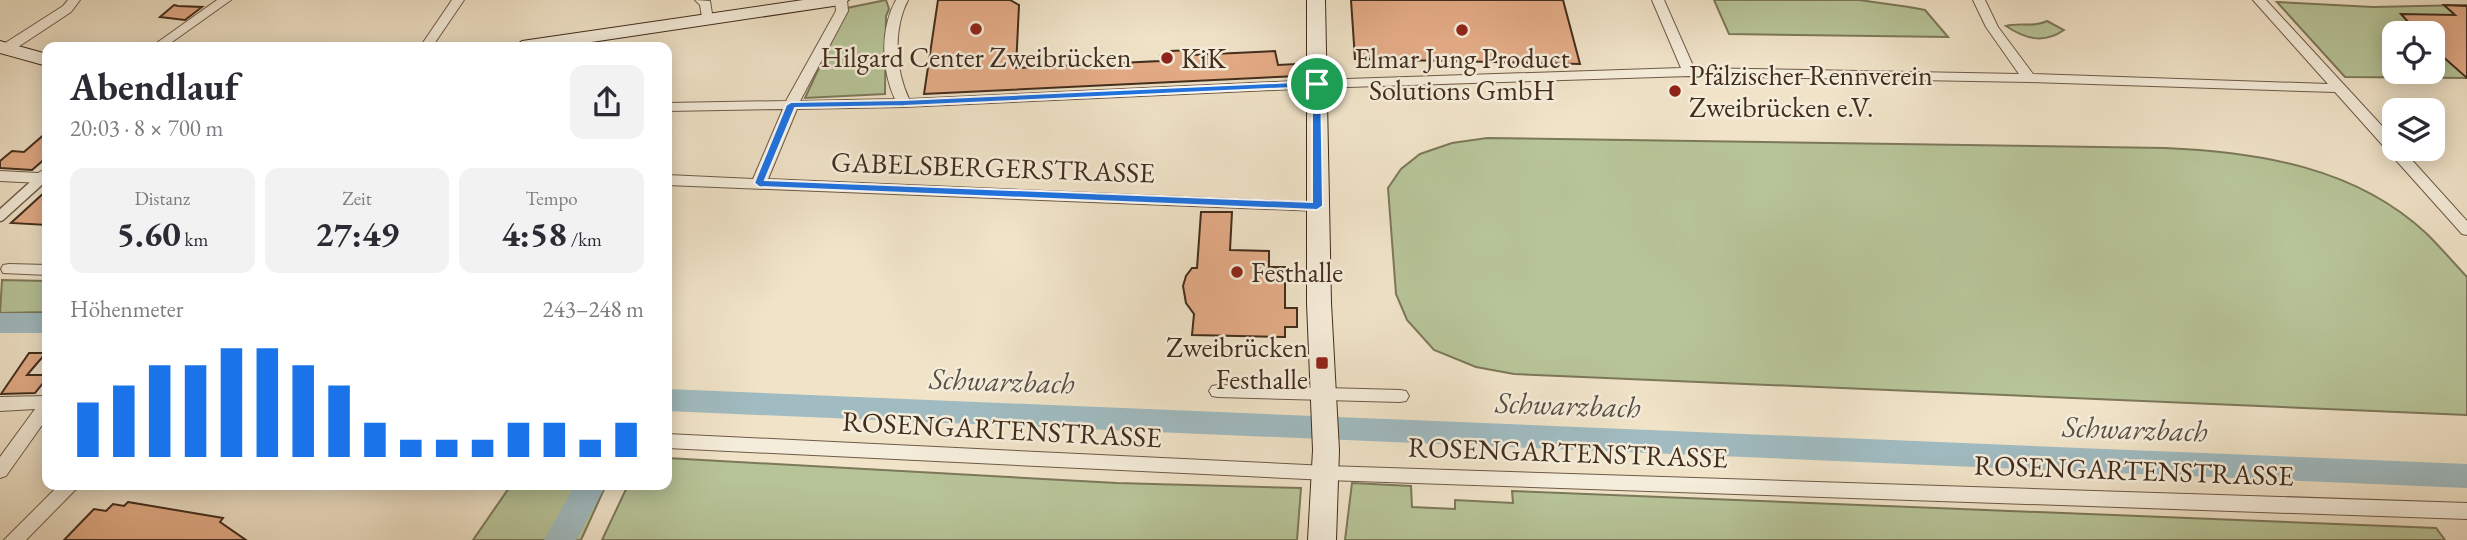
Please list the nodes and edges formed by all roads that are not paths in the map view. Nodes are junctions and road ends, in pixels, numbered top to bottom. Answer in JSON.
{"nodes":[{"id":1,"x":74,"y":0,"type":"edge"},
{"id":2,"x":225,"y":0,"type":"edge"},
{"id":3,"x":458,"y":0,"type":"edge"},
{"id":4,"x":701,"y":0,"type":"edge"},
{"id":5,"x":840,"y":0,"type":"edge"},
{"id":6,"x":902,"y":0,"type":"edge"},
{"id":7,"x":1316,"y":0,"type":"edge"},
{"id":8,"x":1658,"y":0,"type":"edge"},
{"id":9,"x":1979,"y":0,"type":"edge"},
{"id":10,"x":2259,"y":0,"type":"edge"},
{"id":11,"x":706,"y":20,"type":"junction"},
{"id":12,"x":165,"y":42,"type":"edge"},
{"id":13,"x":429,"y":42,"type":"edge"},
{"id":14,"x":556,"y":42,"type":"edge"},
{"id":15,"x":3,"y":47,"type":"edge"},
{"id":16,"x":42,"y":59,"type":"edge"},
{"id":17,"x":1689,"y":72,"type":"junction"},
{"id":18,"x":2029,"y":78,"type":"junction"},
{"id":19,"x":1317,"y":84,"type":"junction"},
{"id":20,"x":2340,"y":88,"type":"junction"},
{"id":21,"x":904,"y":103,"type":"junction"},
{"id":22,"x":791,"y":105,"type":"junction"},
{"id":23,"x":672,"y":107,"type":"edge"},
{"id":24,"x":2382,"y":135,"type":"edge"},
{"id":25,"x":2405,"y":161,"type":"edge"},
{"id":26,"x":0,"y":176,"type":"edge"},
{"id":27,"x":42,"y":176,"type":"edge"},
{"id":28,"x":42,"y":179,"type":"edge"},
{"id":29,"x":672,"y":180,"type":"edge"},
{"id":30,"x":759,"y":183,"type":"junction"},
{"id":31,"x":1317,"y":206,"type":"junction"},
{"id":32,"x":0,"y":216,"type":"edge"},
{"id":33,"x":2467,"y":230,"type":"edge"},
{"id":34,"x":4,"y":269,"type":"edge"},
{"id":35,"x":42,"y":270,"type":"edge"},
{"id":36,"x":1218,"y":391,"type":"dead end"},
{"id":37,"x":1400,"y":396,"type":"dead end"},
{"id":38,"x":1325,"y":398,"type":"junction"},
{"id":39,"x":0,"y":404,"type":"edge"},
{"id":40,"x":42,"y":404,"type":"edge"},
{"id":41,"x":42,"y":411,"type":"edge"},
{"id":42,"x":672,"y":441,"type":"edge"},
{"id":43,"x":1327,"y":461,"type":"junction"},
{"id":44,"x":0,"y":471,"type":"edge"},
{"id":45,"x":66,"y":490,"type":"edge"},
{"id":46,"x":2467,"y":511,"type":"edge"},
{"id":47,"x":14,"y":540,"type":"edge"},
{"id":48,"x":1322,"y":540,"type":"edge"}],
"edges":[{"from":1,"to":15,"type":"street"},
{"from":2,"to":12,"type":"street"},
{"from":3,"to":13,"type":"street"},
{"from":4,"to":11,"type":"street"},
{"from":5,"to":11,"type":"main road"},
{"from":5,"to":22,"type":"street"},
{"from":6,"to":21,"type":"street"},
{"from":7,"to":19,"type":"main road"},
{"from":8,"to":17,"type":"street"},
{"from":9,"to":18,"type":"street"},
{"from":10,"to":20,"type":"street"},
{"from":11,"to":14,"type":"main road"},
{"from":15,"to":16,"type":"main road"},
{"from":17,"to":18,"type":"street"},
{"from":17,"to":19,"type":"street"},
{"from":18,"to":20,"type":"street"},
{"from":19,"to":21,"type":"street"},
{"from":19,"to":31,"type":"main road"},
{"from":20,"to":24,"type":"street"},
{"from":21,"to":22,"type":"street"},
{"from":22,"to":23,"type":"street"},
{"from":22,"to":30,"type":"street"},
{"from":25,"to":33,"type":"street"},
{"from":26,"to":27,"type":"street"},
{"from":28,"to":32,"type":"street"},
{"from":29,"to":30,"type":"street","name":"GABELSBERGERSTRASSE"},
{"from":30,"to":31,"type":"street","name":"GABELSBERGERSTRASSE"},
{"from":31,"to":38,"type":"main road"},
{"from":34,"to":35,"type":"street"},
{"from":36,"to":38,"type":"street"},
{"from":37,"to":38,"type":"street"},
{"from":38,"to":43,"type":"main road"},
{"from":39,"to":40,"type":"street"},
{"from":41,"to":44,"type":"street"},
{"from":42,"to":43,"type":"street","name":"ROSENGARTENSTRASSE"},
{"from":43,"to":46,"type":"street","name":"ROSENGARTENSTRASSE"},
{"from":43,"to":48,"type":"main road"},
{"from":45,"to":47,"type":"street"}]}
